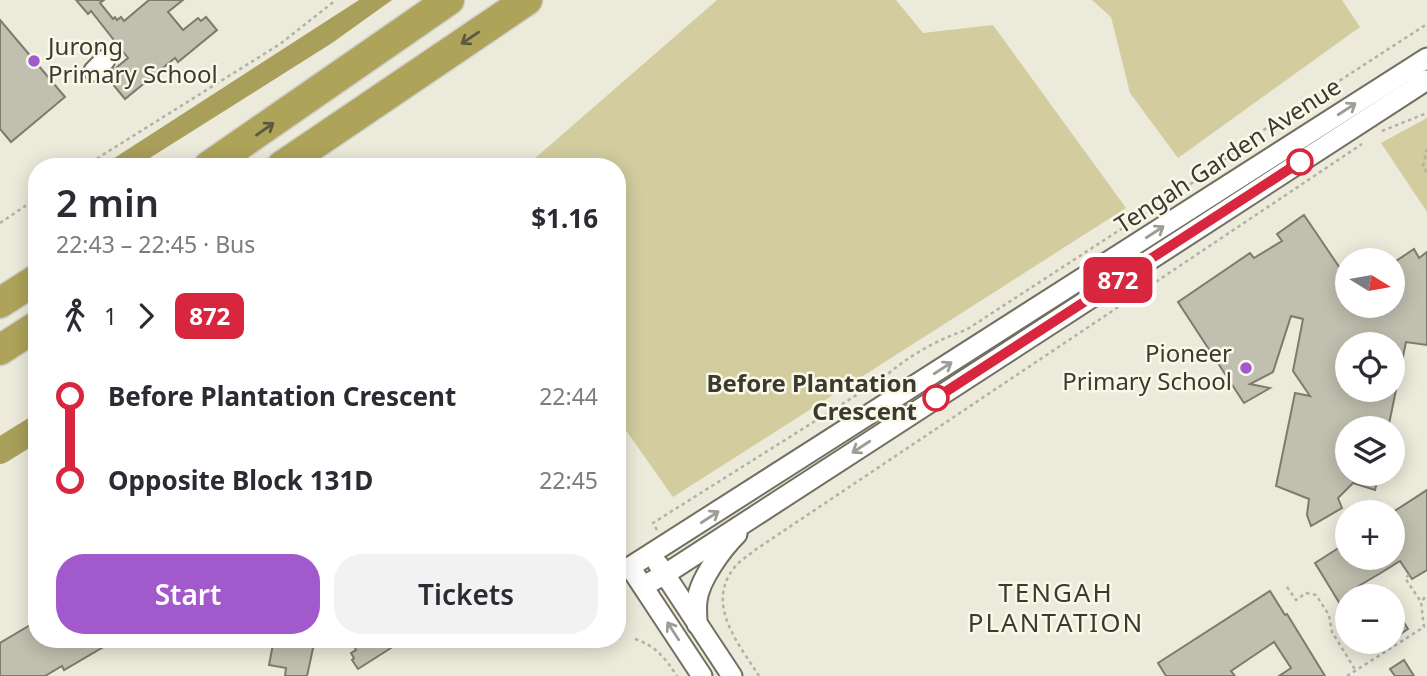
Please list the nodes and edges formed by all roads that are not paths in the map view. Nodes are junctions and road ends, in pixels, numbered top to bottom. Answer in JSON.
{"nodes":[{"id":1,"x":449,"y":0,"type":"edge"},
{"id":2,"x":527,"y":0,"type":"edge"},
{"id":3,"x":1427,"y":58,"type":"edge"},
{"id":4,"x":1427,"y":80,"type":"edge"},
{"id":5,"x":1386,"y":95,"type":"junction"},
{"id":6,"x":221,"y":158,"type":"edge"},
{"id":7,"x":294,"y":158,"type":"edge"},
{"id":8,"x":28,"y":285,"type":"edge"},
{"id":9,"x":0,"y":303,"type":"edge"},
{"id":10,"x":28,"y":332,"type":"edge"},
{"id":11,"x":0,"y":350,"type":"edge"},
{"id":12,"x":754,"y":516,"type":"junction"},
{"id":13,"x":652,"y":554,"type":"junction"},
{"id":14,"x":664,"y":575,"type":"junction"},
{"id":15,"x":643,"y":586,"type":"junction"},
{"id":16,"x":697,"y":624,"type":"junction"},
{"id":17,"x":702,"y":676,"type":"edge"},
{"id":18,"x":732,"y":676,"type":"edge"}],
"edges":[{"from":6,"to":1,"type":"highway","one_way":true},
{"from":2,"to":7,"type":"highway","one_way":true},
{"from":3,"to":5,"type":"street","name":"Tengah Garden Avenue"},
{"from":4,"to":5,"type":"street","name":"Tengah Garden Avenue"},
{"from":5,"to":12,"type":"street","name":"Tengah Garden Avenue","one_way":true},
{"from":13,"to":5,"type":"street","name":"Tengah Garden Avenue","one_way":true},
{"from":8,"to":9,"type":"highway"},
{"from":10,"to":11,"type":"highway"},
{"from":12,"to":14,"type":"street","name":"Tengah Garden Avenue"},
{"from":12,"to":16,"type":"street"},
{"from":13,"to":14,"type":"street"},
{"from":13,"to":15,"type":"street","name":"Tengah Garden Avenue"},
{"from":14,"to":15,"type":"street","name":"Tengah Garden Avenue"},
{"from":14,"to":16,"type":"street"},
{"from":17,"to":15,"type":"street","one_way":true},
{"from":16,"to":18,"type":"street"}]}
